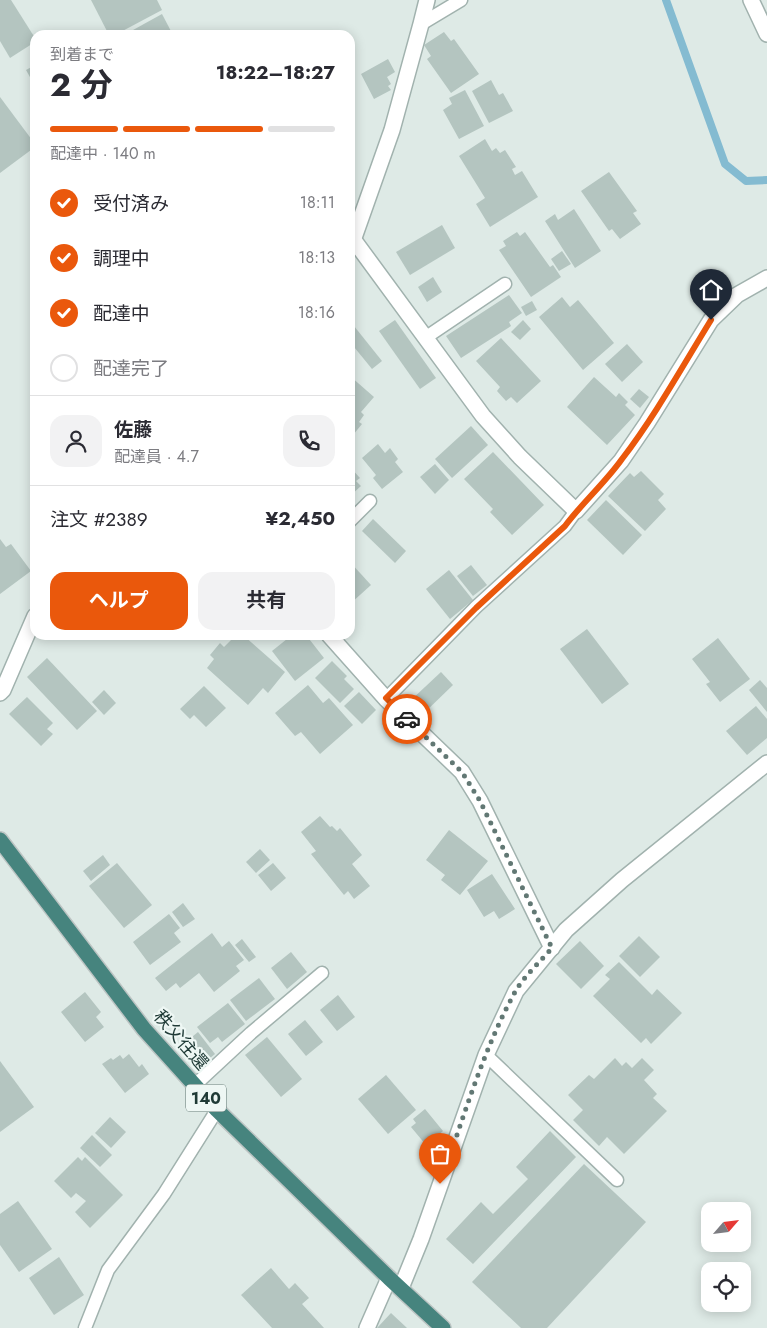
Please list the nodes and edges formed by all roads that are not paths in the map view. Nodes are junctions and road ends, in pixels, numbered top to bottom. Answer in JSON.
{"nodes":[{"id":1,"x":426,"y":0,"type":"edge"},
{"id":2,"x":461,"y":0,"type":"edge"},
{"id":3,"x":752,"y":0,"type":"edge"},
{"id":4,"x":422,"y":24,"type":"junction"},
{"id":5,"x":767,"y":34,"type":"edge"},
{"id":6,"x":355,"y":234,"type":"edge"},
{"id":7,"x":355,"y":250,"type":"edge"},
{"id":8,"x":767,"y":278,"type":"edge"},
{"id":9,"x":505,"y":284,"type":"dead end"},
{"id":10,"x":425,"y":338,"type":"junction"},
{"id":11,"x":370,"y":501,"type":"dead end"},
{"id":12,"x":576,"y":511,"type":"junction"},
{"id":13,"x":355,"y":516,"type":"edge"},
{"id":14,"x":30,"y":628,"type":"edge"},
{"id":15,"x":334,"y":640,"type":"edge"},
{"id":16,"x":0,"y":693,"type":"edge"},
{"id":17,"x":386,"y":698,"type":"junction"},
{"id":18,"x":767,"y":763,"type":"edge"},
{"id":19,"x":0,"y":840,"type":"edge"},
{"id":20,"x":552,"y":948,"type":"junction"},
{"id":21,"x":322,"y":974,"type":"dead end"},
{"id":22,"x":486,"y":1055,"type":"junction"},
{"id":23,"x":195,"y":1085,"type":"junction"},
{"id":24,"x":217,"y":1110,"type":"junction"},
{"id":25,"x":617,"y":1180,"type":"dead end"},
{"id":26,"x":395,"y":1283,"type":"junction"},
{"id":27,"x":85,"y":1328,"type":"edge"},
{"id":28,"x":367,"y":1328,"type":"edge"},
{"id":29,"x":443,"y":1328,"type":"edge"}],
"edges":[{"from":1,"to":4,"type":"street"},
{"from":2,"to":4,"type":"lane"},
{"from":3,"to":5,"type":"street"},
{"from":4,"to":6,"type":"street"},
{"from":7,"to":10,"type":"street"},
{"from":8,"to":12,"type":"street"},
{"from":9,"to":10,"type":"lane"},
{"from":10,"to":12,"type":"street"},
{"from":11,"to":13,"type":"lane"},
{"from":12,"to":17,"type":"lane"},
{"from":14,"to":16,"type":"street"},
{"from":15,"to":17,"type":"street"},
{"from":17,"to":20,"type":"street"},
{"from":18,"to":20,"type":"street"},
{"from":19,"to":23,"type":"highway","name":"秩父往還","number":"140"},
{"from":20,"to":22,"type":"street"},
{"from":21,"to":23,"type":"lane"},
{"from":22,"to":25,"type":"lane"},
{"from":22,"to":26,"type":"street"},
{"from":23,"to":24,"type":"highway","name":"秩父往還","number":"140"},
{"from":24,"to":26,"type":"highway","name":"秩父往還","number":"140"},
{"from":24,"to":27,"type":"lane"},
{"from":26,"to":28,"type":"street"},
{"from":26,"to":29,"type":"highway","name":"秩父往還","number":"140"}]}
